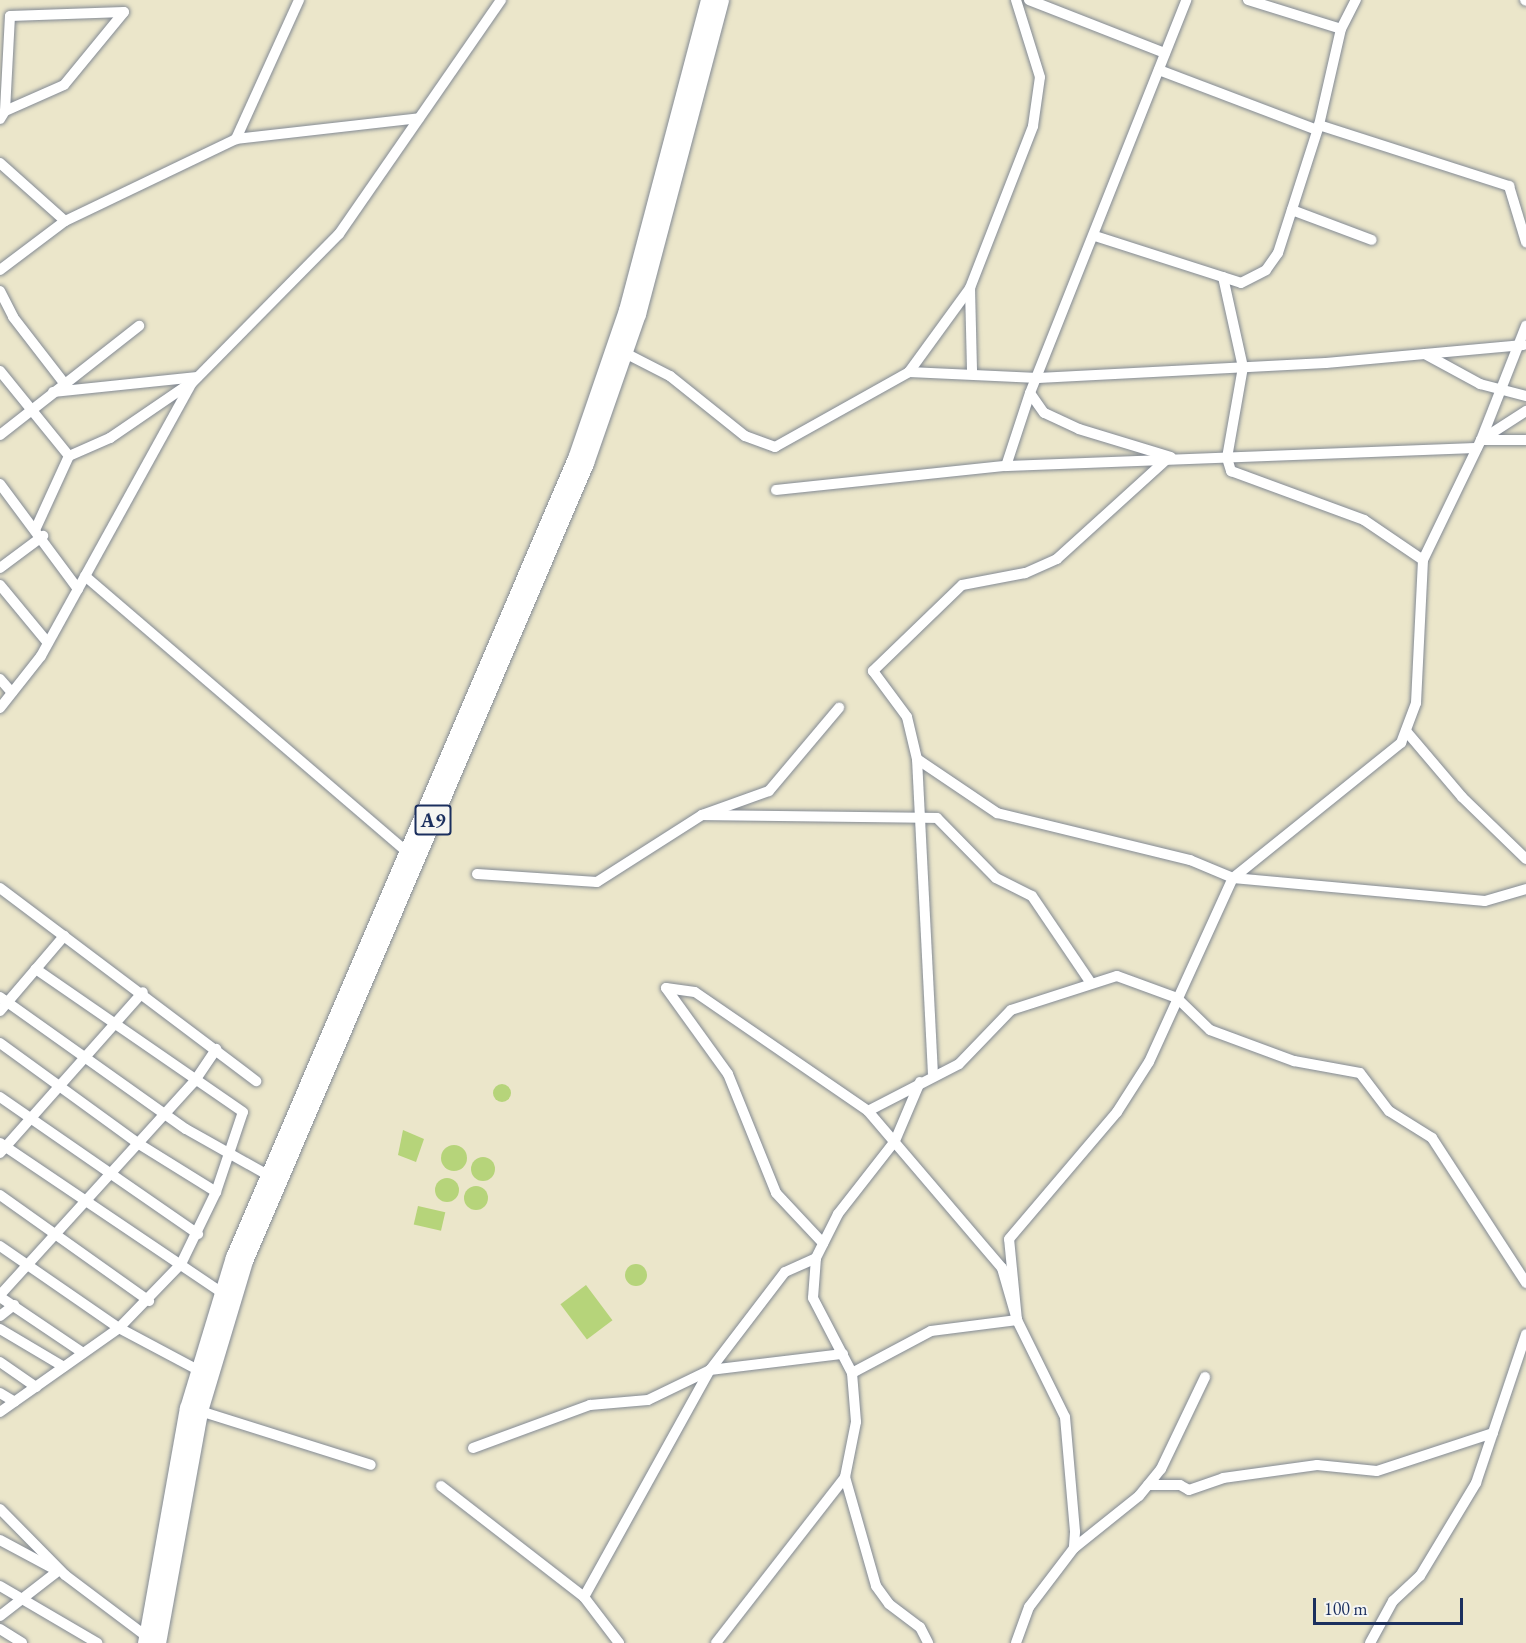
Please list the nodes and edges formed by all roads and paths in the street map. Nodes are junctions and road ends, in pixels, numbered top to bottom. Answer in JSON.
{"nodes":[{"id":1,"x":299,"y":0,"type":"edge"},
{"id":2,"x":501,"y":0,"type":"edge"},
{"id":3,"x":708,"y":0,"type":"edge"},
{"id":4,"x":722,"y":0,"type":"edge"},
{"id":5,"x":1016,"y":0,"type":"edge"},
{"id":6,"x":1029,"y":0,"type":"edge"},
{"id":7,"x":1186,"y":0,"type":"edge"},
{"id":8,"x":1248,"y":0,"type":"edge"},
{"id":9,"x":1356,"y":0,"type":"edge"},
{"id":10,"x":1341,"y":29,"type":"junction"},
{"id":11,"x":1165,"y":52,"type":"junction"},
{"id":12,"x":1160,"y":70,"type":"junction"},
{"id":13,"x":3,"y":115,"type":"edge"},
{"id":14,"x":419,"y":118,"type":"junction"},
{"id":15,"x":1318,"y":128,"type":"junction"},
{"id":16,"x":236,"y":139,"type":"junction"},
{"id":17,"x":0,"y":163,"type":"edge"},
{"id":18,"x":1292,"y":210,"type":"junction"},
{"id":19,"x":65,"y":221,"type":"junction"},
{"id":20,"x":1095,"y":236,"type":"junction"},
{"id":21,"x":1372,"y":240,"type":"dead end"},
{"id":22,"x":1526,"y":242,"type":"edge"},
{"id":23,"x":0,"y":270,"type":"edge"},
{"id":24,"x":1223,"y":277,"type":"junction"},
{"id":25,"x":970,"y":288,"type":"junction"},
{"id":26,"x":0,"y":291,"type":"edge"},
{"id":27,"x":139,"y":326,"type":"dead end"},
{"id":28,"x":1526,"y":326,"type":"edge"},
{"id":29,"x":1522,"y":345,"type":"edge"},
{"id":30,"x":625,"y":353,"type":"junction"},
{"id":31,"x":1425,"y":354,"type":"junction"},
{"id":32,"x":1244,"y":367,"type":"junction"},
{"id":33,"x":0,"y":371,"type":"edge"},
{"id":34,"x":972,"y":371,"type":"junction"},
{"id":35,"x":909,"y":372,"type":"junction"},
{"id":36,"x":1038,"y":378,"type":"junction"},
{"id":37,"x":194,"y":380,"type":"junction"},
{"id":38,"x":64,"y":383,"type":"junction"},
{"id":39,"x":1501,"y":389,"type":"junction"},
{"id":40,"x":53,"y":392,"type":"junction"},
{"id":41,"x":1030,"y":393,"type":"junction"},
{"id":42,"x":1526,"y":396,"type":"edge"},
{"id":43,"x":33,"y":409,"type":"junction"},
{"id":44,"x":1526,"y":411,"type":"edge"},
{"id":45,"x":0,"y":435,"type":"edge"},
{"id":46,"x":1526,"y":440,"type":"edge"},
{"id":47,"x":1479,"y":444,"type":"junction"},
{"id":48,"x":69,"y":456,"type":"junction"},
{"id":49,"x":1227,"y":458,"type":"junction"},
{"id":50,"x":1171,"y":459,"type":"junction"},
{"id":51,"x":1006,"y":466,"type":"junction"},
{"id":52,"x":0,"y":484,"type":"edge"},
{"id":53,"x":776,"y":490,"type":"dead end"},
{"id":54,"x":39,"y":532,"type":"junction"},
{"id":55,"x":1423,"y":560,"type":"junction"},
{"id":56,"x":0,"y":568,"type":"edge"},
{"id":57,"x":85,"y":576,"type":"junction"},
{"id":58,"x":0,"y":585,"type":"edge"},
{"id":59,"x":78,"y":589,"type":"junction"},
{"id":60,"x":48,"y":643,"type":"junction"},
{"id":61,"x":0,"y":679,"type":"edge"},
{"id":62,"x":12,"y":693,"type":"junction"},
{"id":63,"x":0,"y":708,"type":"edge"},
{"id":64,"x":839,"y":708,"type":"dead end"},
{"id":65,"x":1406,"y":730,"type":"junction"},
{"id":66,"x":917,"y":759,"type":"junction"},
{"id":67,"x":702,"y":815,"type":"junction"},
{"id":68,"x":920,"y":817,"type":"junction"},
{"id":69,"x":406,"y":851,"type":"junction"},
{"id":70,"x":1526,"y":859,"type":"edge"},
{"id":71,"x":477,"y":874,"type":"dead end"},
{"id":72,"x":1233,"y":878,"type":"junction"},
{"id":73,"x":0,"y":888,"type":"edge"},
{"id":74,"x":1526,"y":889,"type":"edge"},
{"id":75,"x":64,"y":936,"type":"junction"},
{"id":76,"x":36,"y":969,"type":"junction"},
{"id":77,"x":1091,"y":984,"type":"junction"},
{"id":78,"x":143,"y":992,"type":"junction"},
{"id":79,"x":1177,"y":998,"type":"junction"},
{"id":80,"x":3,"y":1003,"type":"edge"},
{"id":81,"x":113,"y":1024,"type":"junction"},
{"id":82,"x":0,"y":1043,"type":"edge"},
{"id":83,"x":216,"y":1049,"type":"junction"},
{"id":84,"x":87,"y":1061,"type":"junction"},
{"id":85,"x":933,"y":1074,"type":"junction"},
{"id":86,"x":256,"y":1081,"type":"dead end"},
{"id":87,"x":195,"y":1082,"type":"junction"},
{"id":88,"x":920,"y":1082,"type":"junction"},
{"id":89,"x":59,"y":1087,"type":"junction"},
{"id":90,"x":0,"y":1097,"type":"edge"},
{"id":91,"x":868,"y":1111,"type":"junction"},
{"id":92,"x":165,"y":1114,"type":"junction"},
{"id":93,"x":31,"y":1118,"type":"junction"},
{"id":94,"x":895,"y":1141,"type":"junction"},
{"id":95,"x":139,"y":1144,"type":"junction"},
{"id":96,"x":2,"y":1148,"type":"edge"},
{"id":97,"x":228,"y":1154,"type":"junction"},
{"id":98,"x":111,"y":1174,"type":"junction"},
{"id":99,"x":266,"y":1174,"type":"junction"},
{"id":100,"x":216,"y":1192,"type":"junction"},
{"id":101,"x":0,"y":1195,"type":"edge"},
{"id":102,"x":84,"y":1203,"type":"junction"},
{"id":103,"x":56,"y":1233,"type":"junction"},
{"id":104,"x":198,"y":1234,"type":"junction"},
{"id":105,"x":824,"y":1243,"type":"junction"},
{"id":106,"x":0,"y":1246,"type":"edge"},
{"id":107,"x":816,"y":1258,"type":"junction"},
{"id":108,"x":27,"y":1264,"type":"junction"},
{"id":109,"x":181,"y":1264,"type":"junction"},
{"id":110,"x":1526,"y":1283,"type":"edge"},
{"id":111,"x":222,"y":1293,"type":"junction"},
{"id":112,"x":0,"y":1296,"type":"edge"},
{"id":113,"x":149,"y":1301,"type":"junction"},
{"id":114,"x":14,"y":1305,"type":"junction"},
{"id":115,"x":0,"y":1316,"type":"edge"},
{"id":116,"x":1017,"y":1320,"type":"junction"},
{"id":117,"x":119,"y":1328,"type":"junction"},
{"id":118,"x":0,"y":1329,"type":"edge"},
{"id":119,"x":1526,"y":1335,"type":"edge"},
{"id":120,"x":83,"y":1353,"type":"junction"},
{"id":121,"x":843,"y":1354,"type":"junction"},
{"id":122,"x":0,"y":1362,"type":"edge"},
{"id":123,"x":64,"y":1367,"type":"junction"},
{"id":124,"x":196,"y":1370,"type":"junction"},
{"id":125,"x":710,"y":1370,"type":"junction"},
{"id":126,"x":852,"y":1373,"type":"junction"},
{"id":127,"x":1205,"y":1377,"type":"dead end"},
{"id":128,"x":36,"y":1387,"type":"junction"},
{"id":129,"x":0,"y":1393,"type":"edge"},
{"id":130,"x":15,"y":1402,"type":"junction"},
{"id":131,"x":200,"y":1411,"type":"junction"},
{"id":132,"x":0,"y":1412,"type":"edge"},
{"id":133,"x":1493,"y":1433,"type":"junction"},
{"id":134,"x":472,"y":1448,"type":"dead end"},
{"id":135,"x":371,"y":1465,"type":"dead end"},
{"id":136,"x":845,"y":1477,"type":"junction"},
{"id":137,"x":1148,"y":1485,"type":"junction"},
{"id":138,"x":441,"y":1486,"type":"dead end"},
{"id":139,"x":0,"y":1509,"type":"edge"},
{"id":140,"x":2,"y":1544,"type":"edge"},
{"id":141,"x":1074,"y":1548,"type":"junction"},
{"id":142,"x":61,"y":1573,"type":"junction"},
{"id":143,"x":0,"y":1586,"type":"edge"},
{"id":144,"x":584,"y":1597,"type":"junction"},
{"id":145,"x":22,"y":1600,"type":"junction"},
{"id":146,"x":0,"y":1616,"type":"edge"},
{"id":147,"x":0,"y":1629,"type":"edge"},
{"id":148,"x":150,"y":1641,"type":"edge"},
{"id":149,"x":22,"y":1643,"type":"edge"},
{"id":150,"x":97,"y":1643,"type":"edge"},
{"id":151,"x":619,"y":1643,"type":"edge"},
{"id":152,"x":716,"y":1643,"type":"edge"},
{"id":153,"x":928,"y":1643,"type":"edge"},
{"id":154,"x":1016,"y":1643,"type":"edge"},
{"id":155,"x":1370,"y":1643,"type":"edge"}],
"edges":[{"from":1,"to":16,"type":"street"},
{"from":2,"to":14,"type":"street"},
{"from":3,"to":69,"type":"highway","number":"A9"},
{"from":4,"to":30,"type":"highway","number":"A9"},
{"from":5,"to":25,"type":"street"},
{"from":6,"to":11,"type":"street"},
{"from":7,"to":11,"type":"street"},
{"from":8,"to":10,"type":"street"},
{"from":9,"to":10,"type":"street"},
{"from":10,"to":15,"type":"street"},
{"from":11,"to":12,"type":"street"},
{"from":12,"to":15,"type":"street"},
{"from":12,"to":20,"type":"street"},
{"from":13,"to":13,"type":"street"},
{"from":14,"to":16,"type":"street"},
{"from":14,"to":37,"type":"street"},
{"from":15,"to":18,"type":"street"},
{"from":15,"to":22,"type":"street"},
{"from":16,"to":19,"type":"street"},
{"from":17,"to":19,"type":"street"},
{"from":18,"to":21,"type":"street"},
{"from":18,"to":24,"type":"street"},
{"from":19,"to":23,"type":"street"},
{"from":20,"to":24,"type":"street"},
{"from":20,"to":36,"type":"street"},
{"from":24,"to":32,"type":"street"},
{"from":25,"to":34,"type":"street"},
{"from":25,"to":35,"type":"street"},
{"from":26,"to":38,"type":"street"},
{"from":27,"to":38,"type":"street"},
{"from":28,"to":29,"type":"street"},
{"from":29,"to":31,"type":"street"},
{"from":29,"to":39,"type":"street"},
{"from":30,"to":35,"type":"street"},
{"from":30,"to":131,"type":"highway","number":"A9"},
{"from":31,"to":32,"type":"street"},
{"from":31,"to":39,"type":"street"},
{"from":32,"to":36,"type":"street"},
{"from":32,"to":49,"type":"street"},
{"from":33,"to":43,"type":"street"},
{"from":34,"to":35,"type":"street"},
{"from":34,"to":36,"type":"street"},
{"from":36,"to":41,"type":"street"},
{"from":37,"to":40,"type":"street"},
{"from":37,"to":48,"type":"street"},
{"from":37,"to":57,"type":"street"},
{"from":38,"to":40,"type":"street"},
{"from":39,"to":42,"type":"street"},
{"from":39,"to":47,"type":"street"},
{"from":40,"to":43,"type":"street"},
{"from":41,"to":50,"type":"street"},
{"from":41,"to":51,"type":"street"},
{"from":43,"to":45,"type":"street"},
{"from":43,"to":48,"type":"street"},
{"from":44,"to":47,"type":"street"},
{"from":46,"to":47,"type":"street"},
{"from":47,"to":49,"type":"street"},
{"from":47,"to":55,"type":"street"},
{"from":48,"to":54,"type":"street"},
{"from":49,"to":50,"type":"street"},
{"from":49,"to":55,"type":"street"},
{"from":50,"to":51,"type":"street"},
{"from":50,"to":66,"type":"street"},
{"from":51,"to":53,"type":"street"},
{"from":52,"to":54,"type":"street"},
{"from":54,"to":56,"type":"street"},
{"from":54,"to":59,"type":"street"},
{"from":55,"to":65,"type":"street"},
{"from":57,"to":59,"type":"street"},
{"from":57,"to":69,"type":"street"},
{"from":58,"to":60,"type":"street"},
{"from":59,"to":60,"type":"street"},
{"from":60,"to":62,"type":"street"},
{"from":61,"to":62,"type":"street"},
{"from":62,"to":63,"type":"street"},
{"from":64,"to":67,"type":"street"},
{"from":65,"to":70,"type":"street"},
{"from":65,"to":72,"type":"street"},
{"from":66,"to":68,"type":"street"},
{"from":66,"to":72,"type":"street"},
{"from":67,"to":68,"type":"street"},
{"from":67,"to":71,"type":"street"},
{"from":68,"to":77,"type":"street"},
{"from":68,"to":85,"type":"street"},
{"from":69,"to":99,"type":"highway","number":"A9"},
{"from":72,"to":74,"type":"street"},
{"from":72,"to":79,"type":"street"},
{"from":73,"to":75,"type":"street"},
{"from":75,"to":76,"type":"street"},
{"from":75,"to":78,"type":"street"},
{"from":76,"to":80,"type":"street"},
{"from":76,"to":81,"type":"street"},
{"from":77,"to":79,"type":"street"},
{"from":77,"to":85,"type":"street"},
{"from":78,"to":81,"type":"street"},
{"from":78,"to":83,"type":"street"},
{"from":79,"to":110,"type":"street"},
{"from":79,"to":116,"type":"street"},
{"from":80,"to":84,"type":"street"},
{"from":81,"to":84,"type":"street"},
{"from":81,"to":87,"type":"street"},
{"from":82,"to":89,"type":"street"},
{"from":83,"to":86,"type":"street"},
{"from":83,"to":87,"type":"street"},
{"from":84,"to":89,"type":"street"},
{"from":84,"to":92,"type":"street"},
{"from":85,"to":88,"type":"street"},
{"from":87,"to":92,"type":"street"},
{"from":87,"to":97,"type":"street"},
{"from":88,"to":91,"type":"street"},
{"from":88,"to":94,"type":"street"},
{"from":89,"to":93,"type":"street"},
{"from":89,"to":95,"type":"street"},
{"from":90,"to":93,"type":"street"},
{"from":91,"to":94,"type":"street"},
{"from":91,"to":105,"type":"street"},
{"from":92,"to":95,"type":"street"},
{"from":92,"to":97,"type":"street"},
{"from":93,"to":96,"type":"street"},
{"from":93,"to":98,"type":"street"},
{"from":94,"to":105,"type":"street"},
{"from":94,"to":116,"type":"street"},
{"from":95,"to":98,"type":"street"},
{"from":95,"to":100,"type":"street"},
{"from":96,"to":102,"type":"street"},
{"from":97,"to":99,"type":"street"},
{"from":97,"to":100,"type":"street"},
{"from":98,"to":102,"type":"street"},
{"from":98,"to":104,"type":"street"},
{"from":99,"to":111,"type":"highway","number":"A9"},
{"from":100,"to":104,"type":"street"},
{"from":101,"to":103,"type":"street"},
{"from":102,"to":103,"type":"street"},
{"from":102,"to":109,"type":"street"},
{"from":103,"to":108,"type":"street"},
{"from":103,"to":113,"type":"street"},
{"from":104,"to":109,"type":"street"},
{"from":105,"to":107,"type":"street"},
{"from":106,"to":108,"type":"street"},
{"from":107,"to":121,"type":"street"},
{"from":107,"to":125,"type":"street"},
{"from":108,"to":112,"type":"street"},
{"from":108,"to":117,"type":"street"},
{"from":109,"to":111,"type":"street"},
{"from":109,"to":113,"type":"street"},
{"from":111,"to":124,"type":"highway","number":"A9"},
{"from":112,"to":114,"type":"street"},
{"from":113,"to":117,"type":"street"},
{"from":114,"to":115,"type":"street"},
{"from":114,"to":120,"type":"street"},
{"from":116,"to":126,"type":"street"},
{"from":116,"to":141,"type":"street"},
{"from":117,"to":120,"type":"street"},
{"from":117,"to":124,"type":"street"},
{"from":118,"to":123,"type":"street"},
{"from":119,"to":133,"type":"street"},
{"from":120,"to":123,"type":"street"},
{"from":121,"to":125,"type":"street"},
{"from":121,"to":126,"type":"street"},
{"from":122,"to":128,"type":"street"},
{"from":123,"to":128,"type":"street"},
{"from":124,"to":148,"type":"highway","number":"A9"},
{"from":125,"to":134,"type":"street"},
{"from":125,"to":144,"type":"street"},
{"from":126,"to":136,"type":"street"},
{"from":127,"to":137,"type":"street"},
{"from":128,"to":130,"type":"street"},
{"from":129,"to":130,"type":"street"},
{"from":130,"to":132,"type":"street"},
{"from":131,"to":135,"type":"street"},
{"from":131,"to":148,"type":"highway","number":"A9"},
{"from":133,"to":137,"type":"street"},
{"from":133,"to":155,"type":"street"},
{"from":136,"to":152,"type":"street"},
{"from":136,"to":153,"type":"street"},
{"from":137,"to":141,"type":"street"},
{"from":138,"to":144,"type":"street"},
{"from":139,"to":142,"type":"street"},
{"from":140,"to":142,"type":"street"},
{"from":141,"to":154,"type":"street"},
{"from":142,"to":145,"type":"street"},
{"from":142,"to":148,"type":"street"},
{"from":143,"to":145,"type":"street"},
{"from":144,"to":151,"type":"street"},
{"from":145,"to":146,"type":"street"},
{"from":145,"to":150,"type":"street"},
{"from":147,"to":149,"type":"street"}]}
